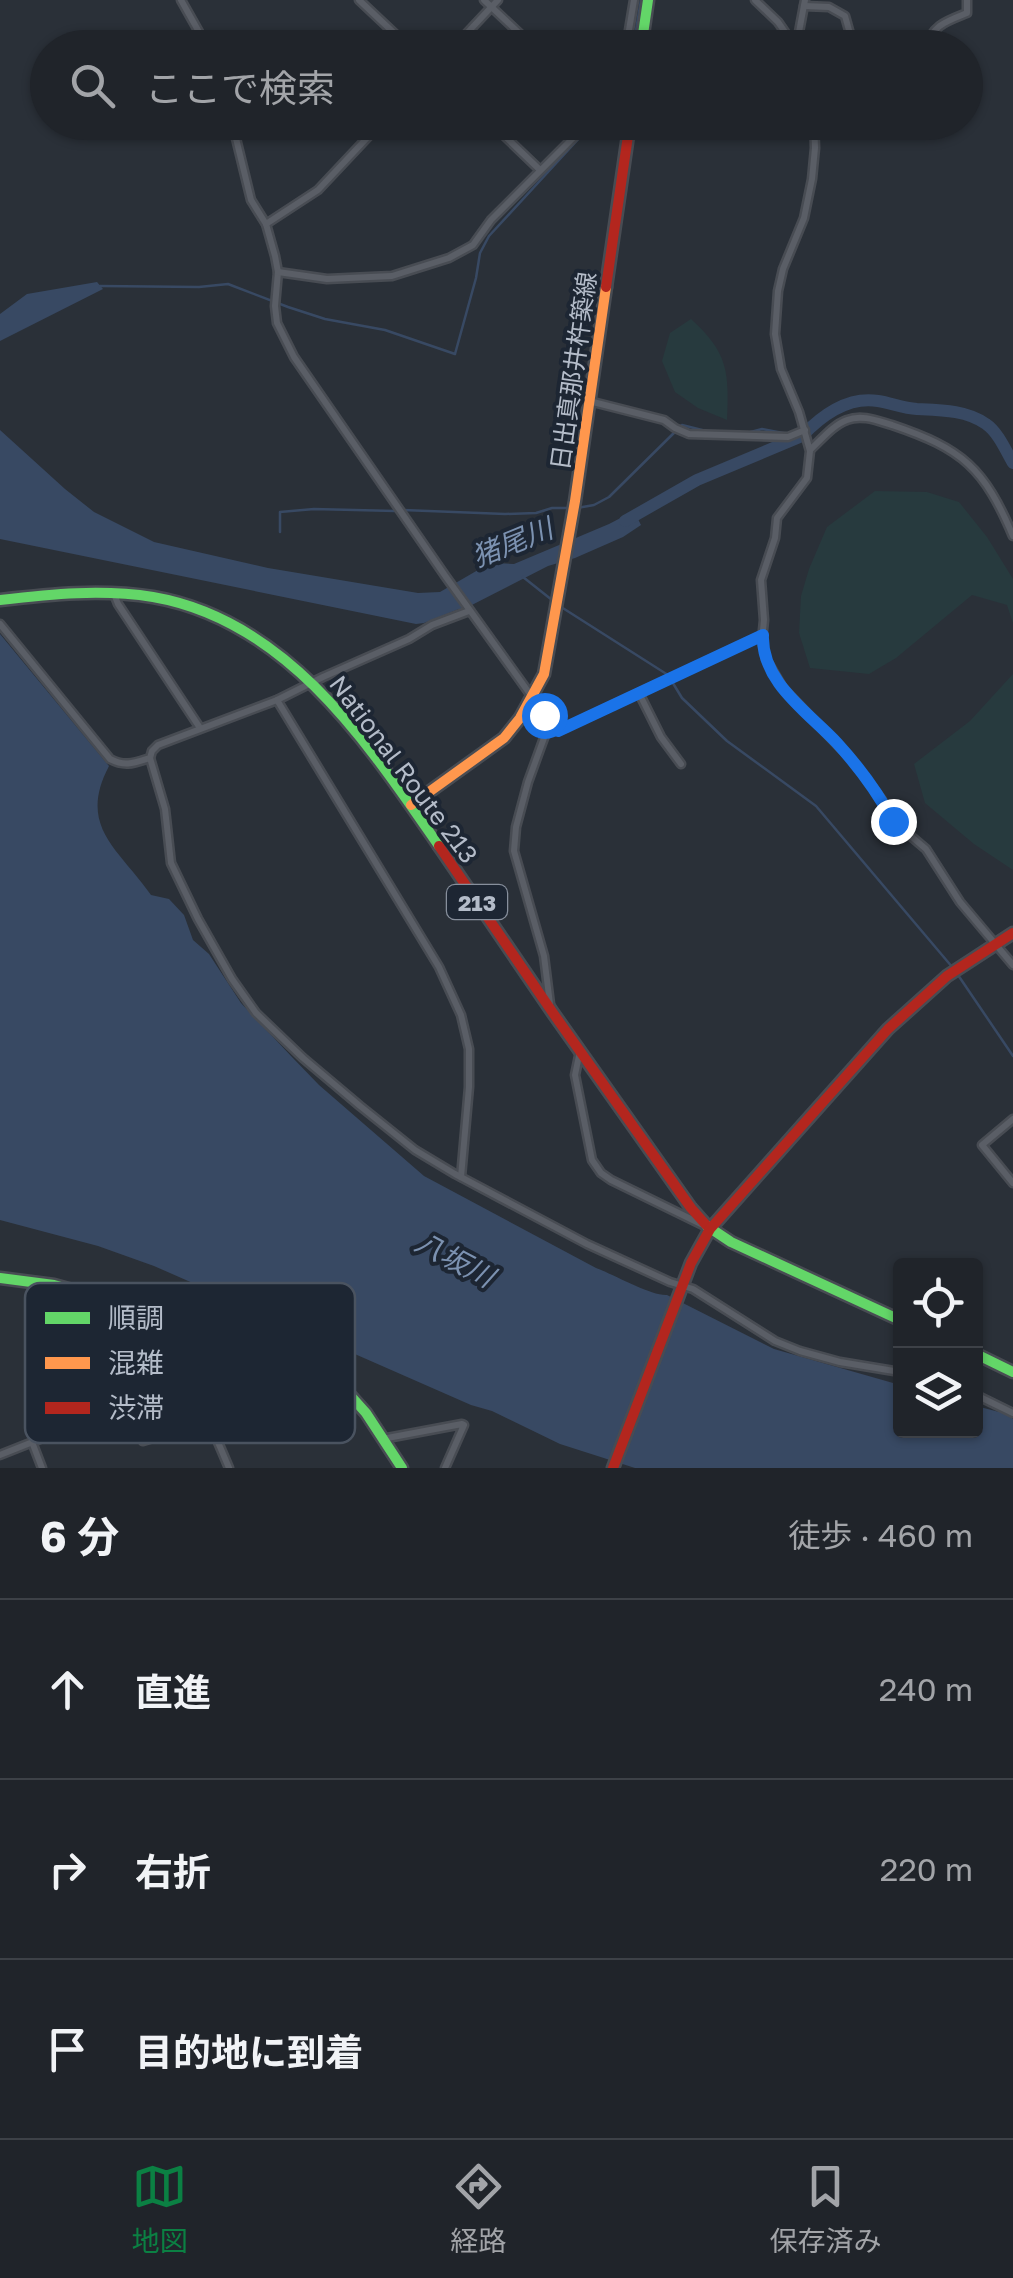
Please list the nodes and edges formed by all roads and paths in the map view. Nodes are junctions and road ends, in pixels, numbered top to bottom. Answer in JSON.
{"nodes":[{"id":1,"x":181,"y":0,"type":"edge"},
{"id":2,"x":359,"y":0,"type":"edge"},
{"id":3,"x":484,"y":0,"type":"edge"},
{"id":4,"x":634,"y":0,"type":"edge"},
{"id":5,"x":648,"y":0,"type":"edge"},
{"id":6,"x":755,"y":0,"type":"edge"},
{"id":7,"x":968,"y":0,"type":"edge"},
{"id":8,"x":495,"y":3,"type":"edge"},
{"id":9,"x":805,"y":3,"type":"edge"},
{"id":10,"x":198,"y":30,"type":"edge"},
{"id":11,"x":391,"y":30,"type":"edge"},
{"id":12,"x":469,"y":30,"type":"edge"},
{"id":13,"x":519,"y":30,"type":"edge"},
{"id":14,"x":629,"y":30,"type":"edge"},
{"id":15,"x":643,"y":30,"type":"edge"},
{"id":16,"x":784,"y":30,"type":"edge"},
{"id":17,"x":800,"y":30,"type":"edge"},
{"id":18,"x":849,"y":30,"type":"edge"},
{"id":19,"x":934,"y":30,"type":"edge"},
{"id":20,"x":236,"y":140,"type":"edge"},
{"id":21,"x":365,"y":140,"type":"edge"},
{"id":22,"x":509,"y":140,"type":"edge"},
{"id":23,"x":570,"y":140,"type":"edge"},
{"id":24,"x":627,"y":140,"type":"edge"},
{"id":25,"x":815,"y":140,"type":"edge"},
{"id":26,"x":540,"y":170,"type":"junction"},
{"id":27,"x":266,"y":224,"type":"junction"},
{"id":28,"x":278,"y":272,"type":"junction"},
{"id":29,"x":590,"y":401,"type":"junction"},
{"id":30,"x":804,"y":430,"type":"junction"},
{"id":31,"x":810,"y":450,"type":"junction"},
{"id":32,"x":1013,"y":536,"type":"edge"},
{"id":33,"x":113,"y":592,"type":"junction"},
{"id":34,"x":0,"y":600,"type":"edge"},
{"id":35,"x":469,"y":610,"type":"junction"},
{"id":36,"x":0,"y":624,"type":"edge"},
{"id":37,"x":763,"y":635,"type":"junction"},
{"id":38,"x":314,"y":681,"type":"junction"},
{"id":39,"x":639,"y":692,"type":"junction"},
{"id":40,"x":532,"y":699,"type":"junction"},
{"id":41,"x":277,"y":700,"type":"junction"},
{"id":42,"x":548,"y":727,"type":"junction"},
{"id":43,"x":200,"y":728,"type":"junction"},
{"id":44,"x":150,"y":758,"type":"junction"},
{"id":45,"x":682,"y":764,"type":"dead end"},
{"id":46,"x":411,"y":805,"type":"junction"},
{"id":47,"x":1013,"y":933,"type":"edge"},
{"id":48,"x":995,"y":944,"type":"junction"},
{"id":49,"x":1013,"y":965,"type":"edge"},
{"id":50,"x":551,"y":1010,"type":"junction"},
{"id":51,"x":580,"y":1050,"type":"junction"},
{"id":52,"x":1013,"y":1119,"type":"edge"},
{"id":53,"x":461,"y":1177,"type":"junction"},
{"id":54,"x":1013,"y":1183,"type":"edge"},
{"id":55,"x":710,"y":1229,"type":"junction"},
{"id":56,"x":0,"y":1278,"type":"edge"},
{"id":57,"x":34,"y":1283,"type":"edge"},
{"id":58,"x":683,"y":1286,"type":"junction"},
{"id":59,"x":893,"y":1317,"type":"edge"},
{"id":60,"x":983,"y":1357,"type":"edge"},
{"id":61,"x":893,"y":1371,"type":"edge"},
{"id":62,"x":1013,"y":1372,"type":"edge"},
{"id":63,"x":983,"y":1398,"type":"edge"},
{"id":64,"x":355,"y":1401,"type":"edge"},
{"id":65,"x":1013,"y":1413,"type":"edge"},
{"id":66,"x":382,"y":1439,"type":"junction"},
{"id":67,"x":29,"y":1443,"type":"edge"},
{"id":68,"x":32,"y":1443,"type":"edge"},
{"id":69,"x":0,"y":1454,"type":"edge"},
{"id":70,"x":228,"y":1466,"type":"edge"},
{"id":71,"x":613,"y":1467,"type":"edge"},
{"id":72,"x":42,"y":1468,"type":"edge"},
{"id":73,"x":219,"y":1468,"type":"edge"},
{"id":74,"x":402,"y":1468,"type":"edge"},
{"id":75,"x":445,"y":1468,"type":"edge"}],
"edges":[{"from":1,"to":10,"type":"street"},
{"from":2,"to":11,"type":"street"},
{"from":3,"to":8,"type":"street"},
{"from":4,"to":14,"type":"street"},
{"from":5,"to":15,"type":"main road"},
{"from":6,"to":16,"type":"street"},
{"from":7,"to":19,"type":"street"},
{"from":8,"to":12,"type":"street"},
{"from":8,"to":13,"type":"street"},
{"from":9,"to":17,"type":"street"},
{"from":9,"to":18,"type":"street"},
{"from":20,"to":27,"type":"street"},
{"from":21,"to":27,"type":"street"},
{"from":22,"to":26,"type":"street"},
{"from":23,"to":26,"type":"street"},
{"from":24,"to":29,"type":"main road","name":"日出真那井杵築線"},
{"from":25,"to":30,"type":"street"},
{"from":26,"to":28,"type":"street"},
{"from":27,"to":28,"type":"street"},
{"from":28,"to":35,"type":"street"},
{"from":29,"to":30,"type":"street"},
{"from":29,"to":40,"type":"main road","name":"日出真那井杵築線"},
{"from":30,"to":31,"type":"street"},
{"from":31,"to":32,"type":"street"},
{"from":31,"to":37,"type":"street"},
{"from":33,"to":34,"type":"main road","name":"National Route 213","number":"213"},
{"from":33,"to":38,"type":"main road","name":"National Route 213","number":"213"},
{"from":33,"to":43,"type":"street"},
{"from":35,"to":38,"type":"street"},
{"from":35,"to":40,"type":"street"},
{"from":36,"to":44,"type":"street"},
{"from":37,"to":39,"type":"street"},
{"from":37,"to":48,"type":"street"},
{"from":38,"to":41,"type":"street"},
{"from":38,"to":46,"type":"main road","name":"National Route 213","number":"213"},
{"from":39,"to":42,"type":"street"},
{"from":39,"to":45,"type":"street"},
{"from":40,"to":42,"type":"street"},
{"from":40,"to":46,"type":"main road","name":"日出真那井杵築線"},
{"from":41,"to":43,"type":"street"},
{"from":41,"to":53,"type":"street"},
{"from":42,"to":50,"type":"street"},
{"from":43,"to":44,"type":"street"},
{"from":44,"to":53,"type":"street"},
{"from":46,"to":50,"type":"main road","name":"National Route 213","number":"213"},
{"from":47,"to":48,"type":"main road"},
{"from":48,"to":49,"type":"street"},
{"from":48,"to":55,"type":"main road"},
{"from":50,"to":51,"type":"main road","name":"National Route 213","number":"213"},
{"from":51,"to":55,"type":"main road","name":"National Route 213","number":"213"},
{"from":51,"to":55,"type":"street"},
{"from":52,"to":54,"type":"street"},
{"from":53,"to":58,"type":"street"},
{"from":55,"to":58,"type":"main road"},
{"from":55,"to":59,"type":"main road","name":"National Route 213","number":"213"},
{"from":56,"to":57,"type":"main road"},
{"from":58,"to":61,"type":"street"},
{"from":58,"to":71,"type":"main road"},
{"from":60,"to":62,"type":"main road"},
{"from":63,"to":65,"type":"street"},
{"from":64,"to":66,"type":"main road"},
{"from":66,"to":74,"type":"main road"},
{"from":66,"to":75,"type":"street"},
{"from":67,"to":69,"type":"street"},
{"from":68,"to":72,"type":"street"},
{"from":70,"to":73,"type":"street"}]}
